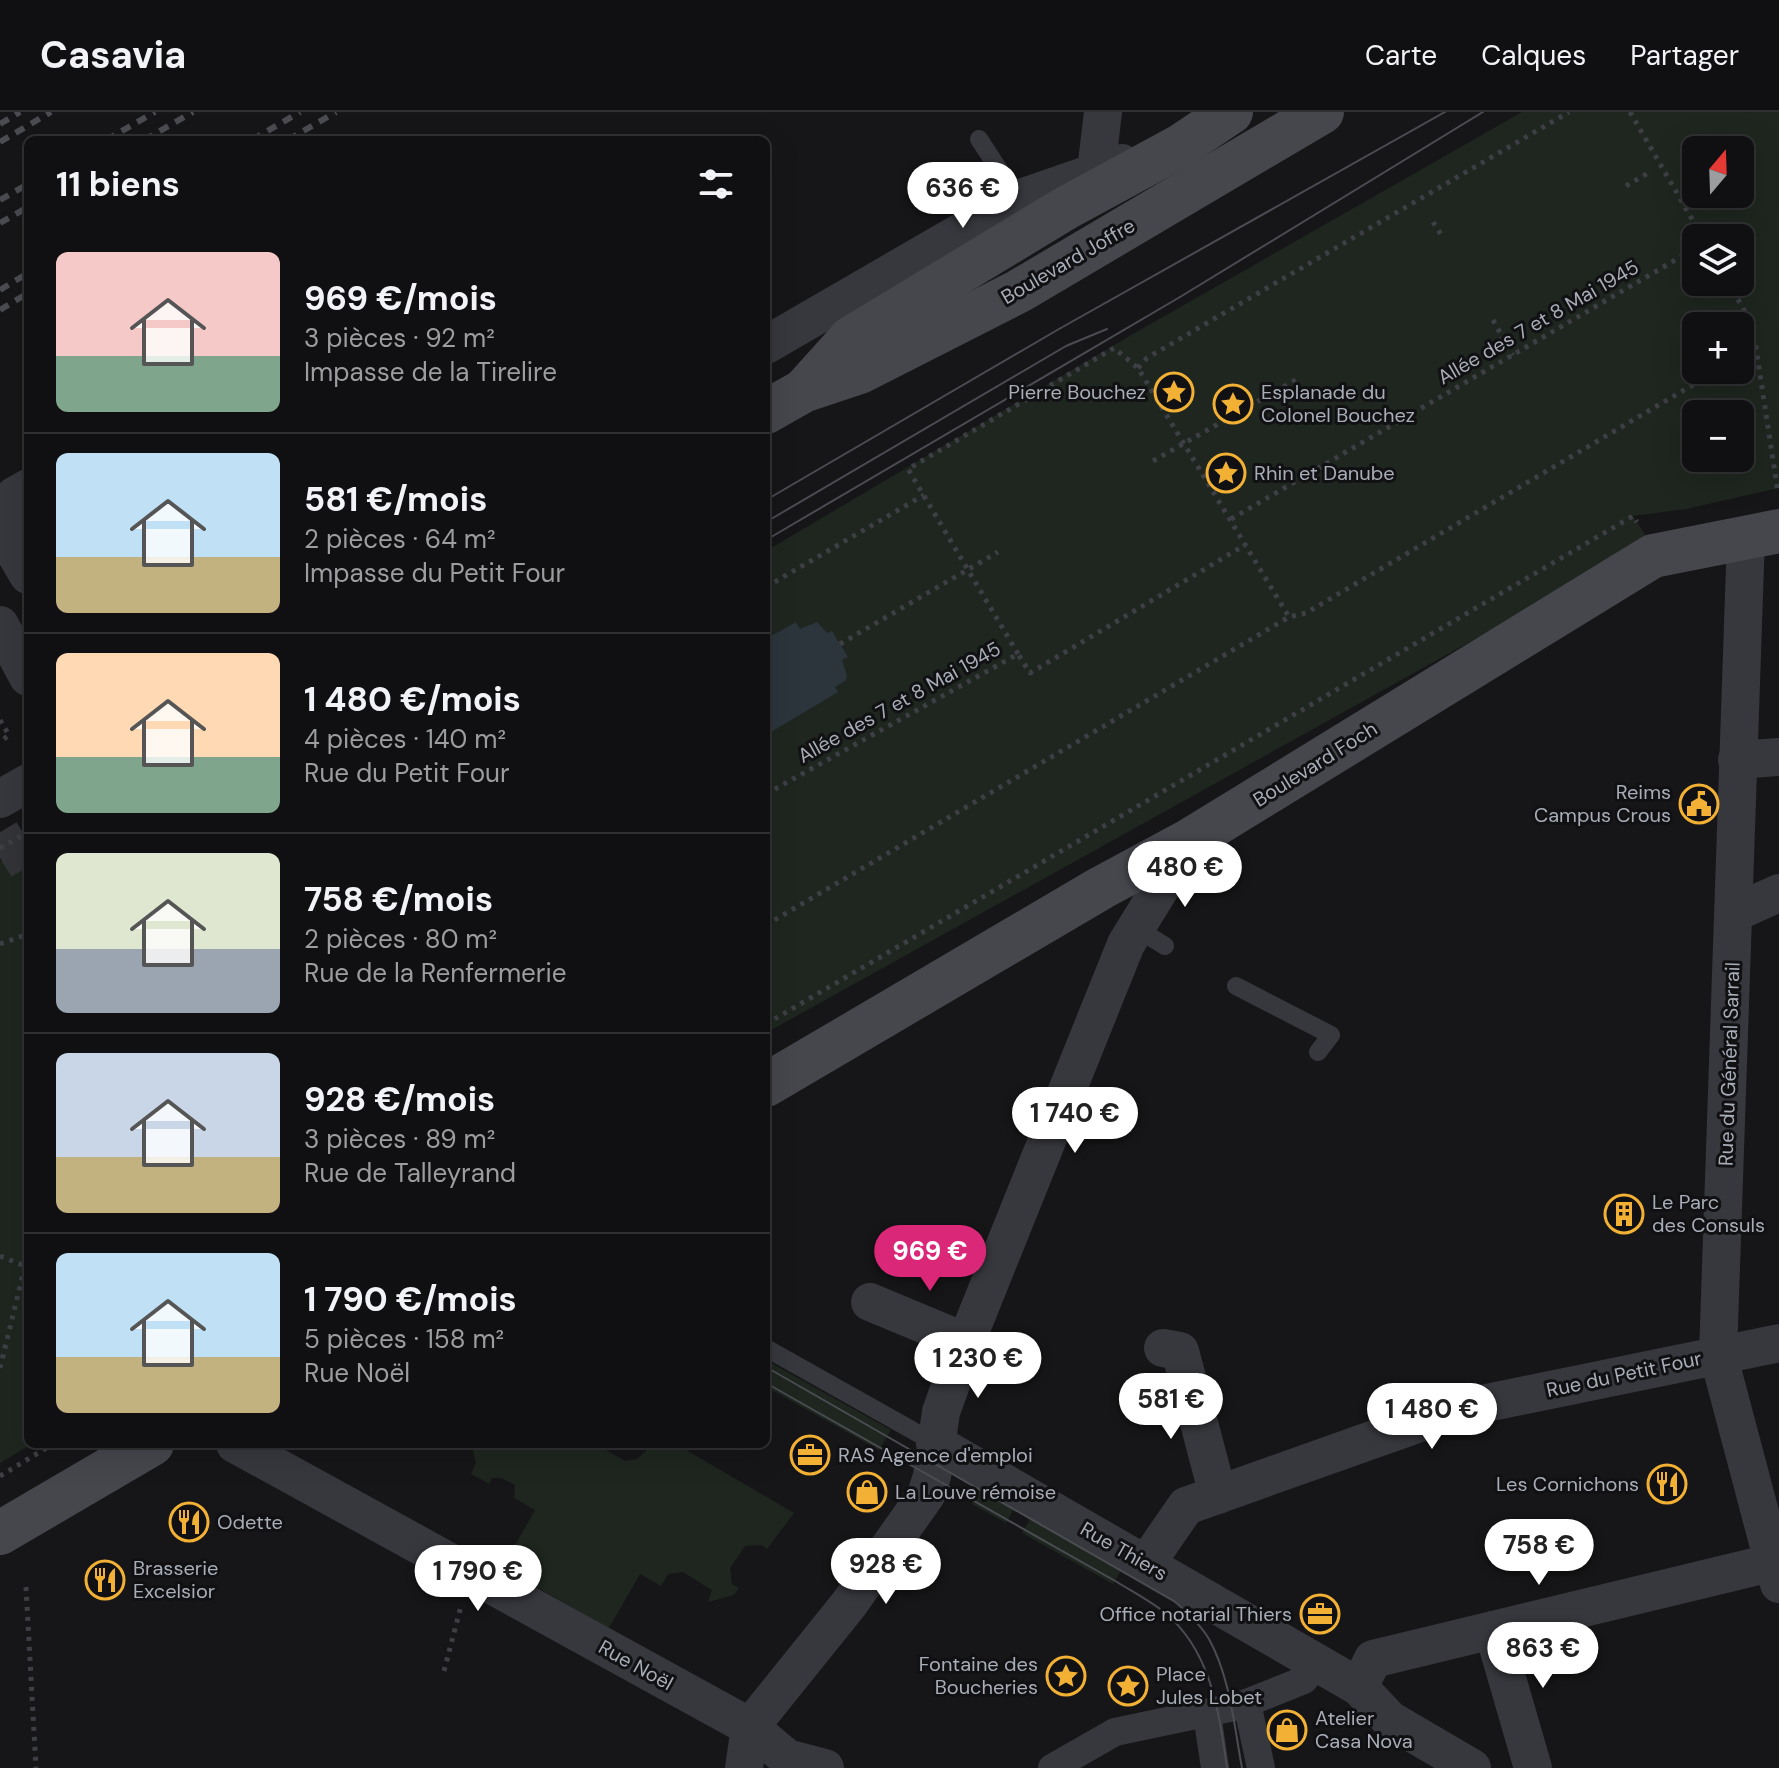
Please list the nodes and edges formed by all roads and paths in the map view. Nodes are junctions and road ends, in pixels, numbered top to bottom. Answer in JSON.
{"nodes":[{"id":1,"x":1103,"y":112,"type":"edge"},
{"id":2,"x":1231,"y":112,"type":"edge"},
{"id":3,"x":1322,"y":112,"type":"edge"},
{"id":4,"x":1569,"y":112,"type":"edge"},
{"id":5,"x":1630,"y":112,"type":"edge"},
{"id":6,"x":979,"y":139,"type":"dead end"},
{"id":7,"x":1182,"y":145,"type":"junction"},
{"id":8,"x":1096,"y":171,"type":"junction"},
{"id":9,"x":1648,"y":173,"type":"dead end"},
{"id":10,"x":1626,"y":186,"type":"dead end"},
{"id":11,"x":1018,"y":199,"type":"junction"},
{"id":12,"x":1433,"y":222,"type":"dead end"},
{"id":13,"x":1695,"y":224,"type":"edge"},
{"id":14,"x":1442,"y":236,"type":"dead end"},
{"id":15,"x":1682,"y":256,"type":"edge"},
{"id":16,"x":1736,"y":296,"type":"edge"},
{"id":17,"x":1493,"y":320,"type":"dead end"},
{"id":18,"x":770,"y":343,"type":"edge"},
{"id":19,"x":1756,"y":348,"type":"joint"},
{"id":20,"x":1513,"y":355,"type":"junction"},
{"id":21,"x":1138,"y":368,"type":"junction"},
{"id":22,"x":1299,"y":378,"type":"dead end"},
{"id":23,"x":1694,"y":384,"type":"edge"},
{"id":24,"x":784,"y":402,"type":"edge"},
{"id":25,"x":1184,"y":443,"type":"junction"},
{"id":26,"x":1153,"y":461,"type":"dead end"},
{"id":27,"x":24,"y":490,"type":"edge"},
{"id":28,"x":1778,"y":493,"type":"edge"},
{"id":29,"x":924,"y":495,"type":"junction"},
{"id":30,"x":1231,"y":519,"type":"junction"},
{"id":31,"x":1762,"y":534,"type":"edge"},
{"id":32,"x":1245,"y":545,"type":"junction"},
{"id":33,"x":998,"y":552,"type":"dead end"},
{"id":34,"x":1653,"y":556,"type":"junction"},
{"id":35,"x":24,"y":568,"type":"edge"},
{"id":36,"x":968,"y":570,"type":"junction"},
{"id":37,"x":770,"y":585,"type":"edge"},
{"id":38,"x":1289,"y":617,"type":"junction"},
{"id":39,"x":0,"y":625,"type":"edge"},
{"id":40,"x":840,"y":644,"type":"dead end"},
{"id":41,"x":1018,"y":654,"type":"junction"},
{"id":42,"x":24,"y":670,"type":"edge"},
{"id":43,"x":0,"y":720,"type":"edge"},
{"id":44,"x":0,"y":742,"type":"edge"},
{"id":45,"x":1779,"y":757,"type":"edge"},
{"id":46,"x":1737,"y":760,"type":"junction"},
{"id":47,"x":24,"y":785,"type":"edge"},
{"id":48,"x":770,"y":792,"type":"edge"},
{"id":49,"x":0,"y":799,"type":"edge"},
{"id":50,"x":24,"y":834,"type":"edge"},
{"id":51,"x":1190,"y":840,"type":"junction"},
{"id":52,"x":0,"y":848,"type":"edge"},
{"id":53,"x":1101,"y":888,"type":"junction"},
{"id":54,"x":1779,"y":893,"type":"edge"},
{"id":55,"x":1734,"y":913,"type":"junction"},
{"id":56,"x":770,"y":923,"type":"edge"},
{"id":57,"x":24,"y":935,"type":"edge"},
{"id":58,"x":1143,"y":940,"type":"junction"},
{"id":59,"x":0,"y":944,"type":"edge"},
{"id":60,"x":1236,"y":986,"type":"dead end"},
{"id":61,"x":770,"y":1022,"type":"edge"},
{"id":62,"x":1318,"y":1052,"type":"dead end"},
{"id":63,"x":770,"y":1083,"type":"edge"},
{"id":64,"x":0,"y":1256,"type":"edge"},
{"id":65,"x":24,"y":1265,"type":"edge"},
{"id":66,"x":24,"y":1274,"type":"edge"},
{"id":67,"x":870,"y":1302,"type":"dead end"},
{"id":68,"x":966,"y":1342,"type":"junction"},
{"id":69,"x":1779,"y":1343,"type":"edge"},
{"id":70,"x":1163,"y":1348,"type":"dead end"},
{"id":71,"x":770,"y":1350,"type":"edge"},
{"id":72,"x":1718,"y":1354,"type":"junction"},
{"id":73,"x":0,"y":1368,"type":"edge"},
{"id":74,"x":935,"y":1443,"type":"junction"},
{"id":75,"x":46,"y":1448,"type":"edge"},
{"id":76,"x":145,"y":1448,"type":"edge"},
{"id":77,"x":242,"y":1448,"type":"edge"},
{"id":78,"x":0,"y":1476,"type":"edge"},
{"id":79,"x":1218,"y":1495,"type":"junction"},
{"id":80,"x":0,"y":1533,"type":"edge"},
{"id":81,"x":1146,"y":1564,"type":"junction"},
{"id":82,"x":1777,"y":1569,"type":"edge"},
{"id":83,"x":475,"y":1576,"type":"junction"},
{"id":84,"x":26,"y":1587,"type":"dead end"},
{"id":85,"x":1493,"y":1630,"type":"junction"},
{"id":86,"x":1312,"y":1669,"type":"dead end"},
{"id":87,"x":444,"y":1671,"type":"dead end"},
{"id":88,"x":1359,"y":1687,"type":"junction"},
{"id":89,"x":1247,"y":1703,"type":"junction"},
{"id":90,"x":1207,"y":1714,"type":"junction"},
{"id":91,"x":750,"y":1727,"type":"junction"},
{"id":92,"x":36,"y":1768,"type":"edge"},
{"id":93,"x":744,"y":1768,"type":"edge"},
{"id":94,"x":825,"y":1768,"type":"edge"},
{"id":95,"x":1052,"y":1768,"type":"edge"},
{"id":96,"x":1215,"y":1768,"type":"edge"},
{"id":97,"x":1261,"y":1768,"type":"edge"},
{"id":98,"x":1472,"y":1768,"type":"edge"},
{"id":99,"x":1533,"y":1768,"type":"edge"}],
"edges":[{"from":1,"to":8,"type":"street"},
{"from":2,"to":7,"type":"main road","name":"Boulevard Joffre"},
{"from":3,"to":24,"type":"main road","name":"Boulevard Joffre"},
{"from":4,"to":21,"type":"path"},
{"from":5,"to":13,"type":"path"},
{"from":6,"to":11,"type":"lane"},
{"from":7,"to":8,"type":"street"},
{"from":7,"to":24,"type":"main road","name":"Boulevard Joffre"},
{"from":8,"to":11,"type":"street"},
{"from":9,"to":10,"type":"path"},
{"from":11,"to":18,"type":"street"},
{"from":12,"to":14,"type":"path"},
{"from":15,"to":20,"type":"path","name":"Allée des 7 et 8 Mai 1945"},
{"from":16,"to":19,"type":"path"},
{"from":17,"to":20,"type":"path"},
{"from":19,"to":28,"type":"path"},
{"from":20,"to":30,"type":"path","name":"Allée des 7 et 8 Mai 1945"},
{"from":21,"to":25,"type":"path"},
{"from":21,"to":29,"type":"path"},
{"from":22,"to":25,"type":"path"},
{"from":23,"to":38,"type":"path"},
{"from":25,"to":26,"type":"path"},
{"from":25,"to":30,"type":"path"},
{"from":27,"to":35,"type":"street"},
{"from":29,"to":36,"type":"path"},
{"from":29,"to":37,"type":"path"},
{"from":30,"to":32,"type":"path"},
{"from":31,"to":34,"type":"main road","name":"Boulevard Foch"},
{"from":31,"to":46,"type":"street","name":"Rue du Général Sarrail"},
{"from":32,"to":38,"type":"path"},
{"from":32,"to":41,"type":"path","name":"Allée des 7 et 8 Mai 1945"},
{"from":33,"to":36,"type":"path"},
{"from":34,"to":51,"type":"main road","name":"Boulevard Foch"},
{"from":34,"to":61,"type":"path"},
{"from":36,"to":40,"type":"path"},
{"from":36,"to":41,"type":"path"},
{"from":38,"to":56,"type":"path"},
{"from":39,"to":42,"type":"street"},
{"from":41,"to":48,"type":"path","name":"Allée des 7 et 8 Mai 1945"},
{"from":43,"to":44,"type":"path"},
{"from":45,"to":46,"type":"street"},
{"from":46,"to":55,"type":"street","name":"Rue du Général Sarrail"},
{"from":47,"to":49,"type":"street"},
{"from":50,"to":52,"type":"path"},
{"from":51,"to":53,"type":"main road","name":"Boulevard Foch"},
{"from":51,"to":58,"type":"street"},
{"from":53,"to":58,"type":"street"},
{"from":53,"to":63,"type":"main road","name":"Boulevard Foch"},
{"from":54,"to":55,"type":"street"},
{"from":55,"to":72,"type":"street","name":"Rue du Général Sarrail"},
{"from":57,"to":59,"type":"path"},
{"from":58,"to":68,"type":"street"},
{"from":60,"to":62,"type":"lane"},
{"from":64,"to":65,"type":"path"},
{"from":66,"to":73,"type":"path"},
{"from":67,"to":68,"type":"street"},
{"from":68,"to":74,"type":"street"},
{"from":69,"to":72,"type":"street","name":"Rue du Petit Four"},
{"from":70,"to":79,"type":"street"},
{"from":71,"to":74,"type":"lane","name":"Rue Thiers"},
{"from":72,"to":79,"type":"street","name":"Rue du Petit Four"},
{"from":72,"to":82,"type":"street","name":"Rue du Général Sarrail"},
{"from":74,"to":81,"type":"street","name":"Rue Thiers"},
{"from":74,"to":91,"type":"street"},
{"from":75,"to":78,"type":"path"},
{"from":76,"to":80,"type":"main road"},
{"from":77,"to":83,"type":"street","name":"Rue Noël"},
{"from":79,"to":81,"type":"street","name":"Rue du Petit Four"},
{"from":81,"to":88,"type":"street","name":"Rue Thiers"},
{"from":82,"to":85,"type":"street"},
{"from":83,"to":87,"type":"path"},
{"from":83,"to":91,"type":"street","name":"Rue Noël"},
{"from":84,"to":92,"type":"path"},
{"from":85,"to":88,"type":"street"},
{"from":85,"to":99,"type":"street"},
{"from":86,"to":89,"type":"street"},
{"from":88,"to":98,"type":"street","name":"Rue Thiers"},
{"from":89,"to":90,"type":"street"},
{"from":89,"to":97,"type":"street"},
{"from":90,"to":95,"type":"street"},
{"from":90,"to":96,"type":"street"},
{"from":91,"to":93,"type":"street"},
{"from":91,"to":94,"type":"street","name":"Rue Noël"}]}
